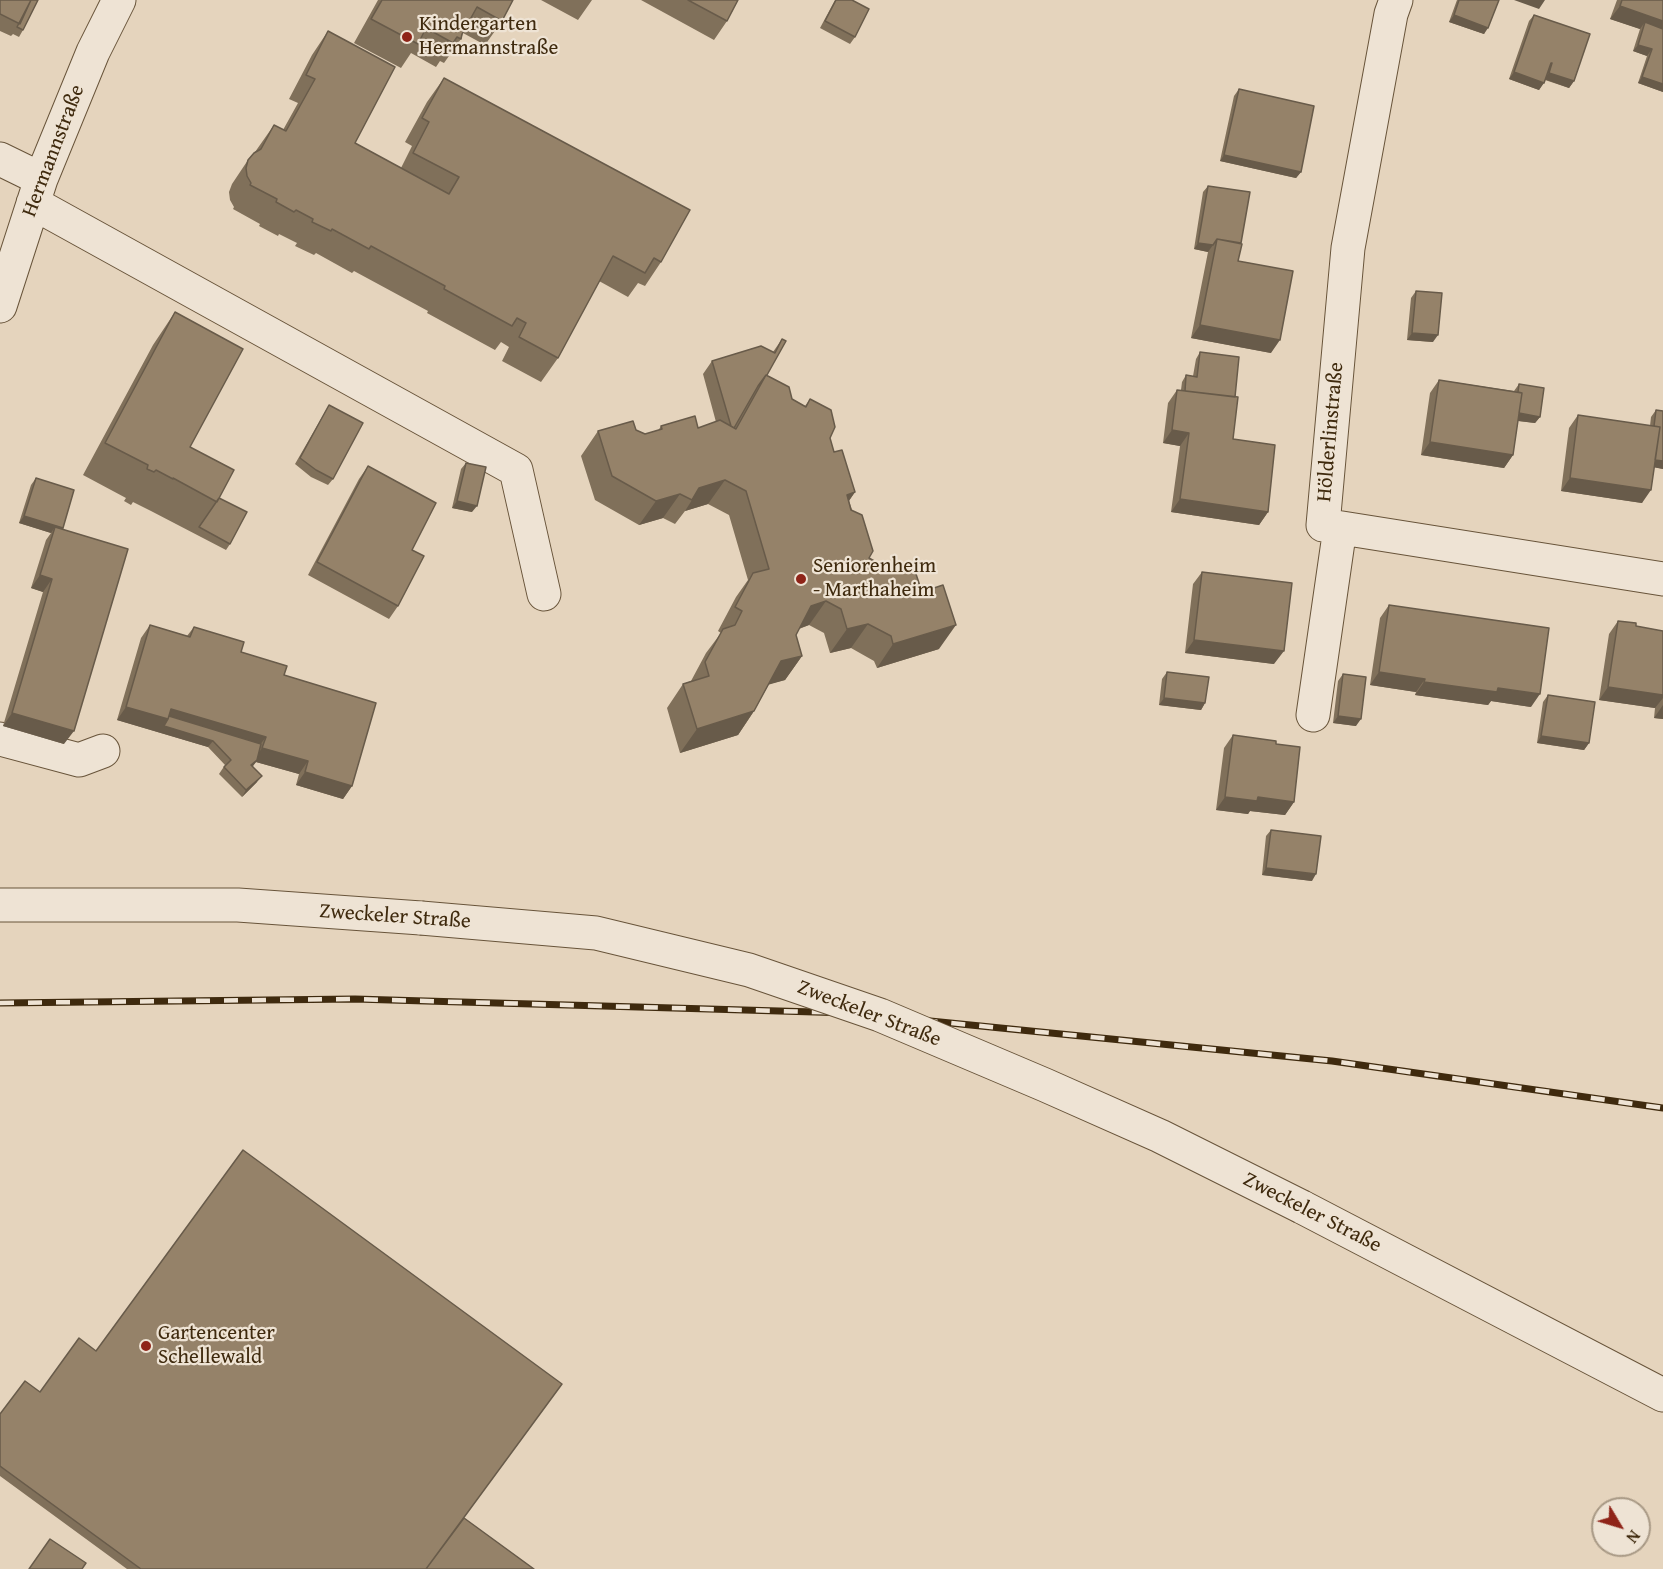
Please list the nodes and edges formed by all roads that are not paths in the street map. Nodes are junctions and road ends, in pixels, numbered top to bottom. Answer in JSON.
{"nodes":[{"id":1,"x":118,"y":0,"type":"edge"},
{"id":2,"x":1396,"y":0,"type":"edge"},
{"id":3,"x":0,"y":159,"type":"edge"},
{"id":4,"x":37,"y":191,"type":"junction"},
{"id":5,"x":0,"y":306,"type":"edge"},
{"id":6,"x":1340,"y":528,"type":"junction"},
{"id":7,"x":1663,"y":579,"type":"edge"},
{"id":8,"x":544,"y":594,"type":"dead end"},
{"id":9,"x":1313,"y":715,"type":"dead end"},
{"id":10,"x":0,"y":739,"type":"edge"},
{"id":11,"x":103,"y":751,"type":"dead end"},
{"id":12,"x":0,"y":905,"type":"edge"},
{"id":13,"x":1663,"y":1395,"type":"edge"}],
"edges":[{"from":1,"to":4,"type":"street","name":"Hermannstraße"},
{"from":2,"to":6,"type":"street","name":"Hölderlinstraße"},
{"from":3,"to":4,"type":"street"},
{"from":4,"to":5,"type":"street","name":"Hermannstraße"},
{"from":4,"to":8,"type":"street"},
{"from":6,"to":7,"type":"street","name":"Hölderlinstraße"},
{"from":6,"to":9,"type":"street"},
{"from":10,"to":11,"type":"street"},
{"from":12,"to":13,"type":"street","name":"Zweckeler Straße","bridge":true}]}
